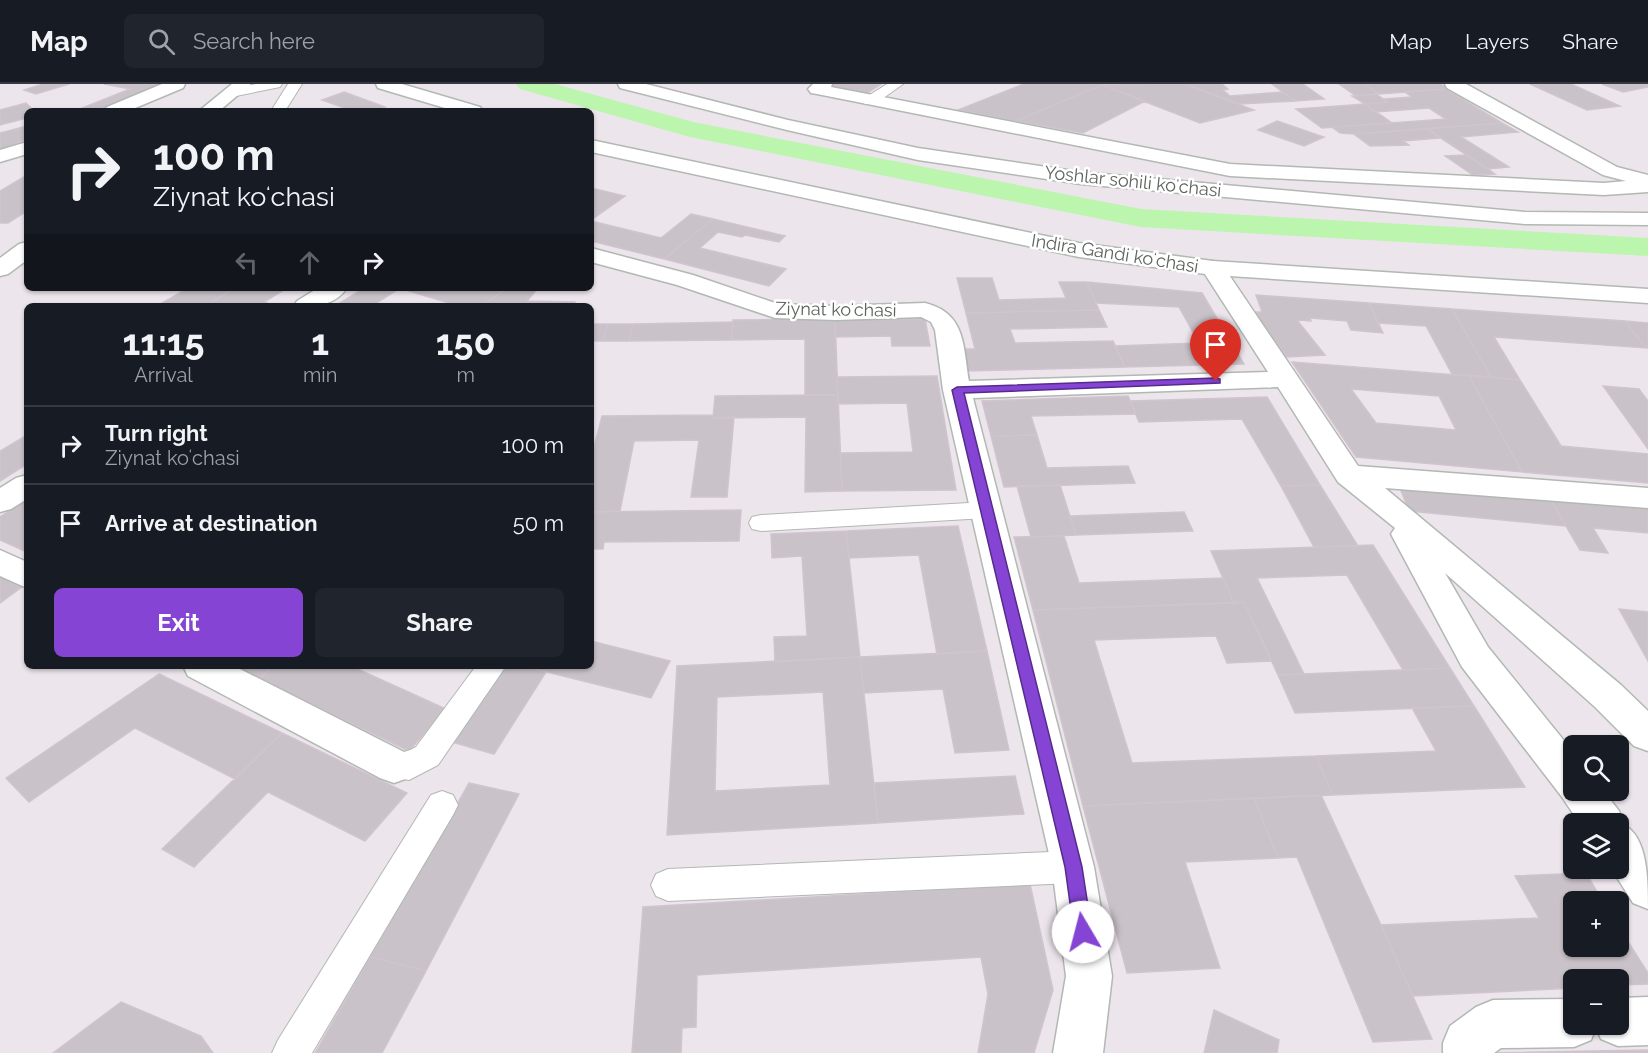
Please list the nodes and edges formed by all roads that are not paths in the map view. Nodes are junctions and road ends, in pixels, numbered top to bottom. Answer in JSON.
{"nodes":[{"id":1,"x":177,"y":84,"type":"edge"},
{"id":2,"x":275,"y":84,"type":"edge"},
{"id":3,"x":294,"y":84,"type":"edge"},
{"id":4,"x":384,"y":84,"type":"edge"},
{"id":5,"x":626,"y":84,"type":"edge"},
{"id":6,"x":824,"y":84,"type":"edge"},
{"id":7,"x":896,"y":84,"type":"edge"},
{"id":8,"x":1453,"y":84,"type":"edge"},
{"id":9,"x":237,"y":89,"type":"edge"},
{"id":10,"x":870,"y":101,"type":"junction"},
{"id":11,"x":120,"y":108,"type":"edge"},
{"id":12,"x":211,"y":108,"type":"edge"},
{"id":13,"x":280,"y":108,"type":"edge"},
{"id":14,"x":464,"y":108,"type":"edge"},
{"id":15,"x":594,"y":147,"type":"edge"},
{"id":16,"x":24,"y":149,"type":"edge"},
{"id":17,"x":0,"y":156,"type":"edge"},
{"id":18,"x":1648,"y":184,"type":"edge"},
{"id":19,"x":1648,"y":219,"type":"edge"},
{"id":20,"x":24,"y":251,"type":"edge"},
{"id":21,"x":594,"y":256,"type":"edge"},
{"id":22,"x":1213,"y":268,"type":"junction"},
{"id":23,"x":0,"y":269,"type":"edge"},
{"id":24,"x":330,"y":291,"type":"edge"},
{"id":25,"x":1648,"y":296,"type":"edge"},
{"id":26,"x":311,"y":303,"type":"edge"},
{"id":27,"x":1286,"y":379,"type":"junction"},
{"id":28,"x":957,"y":390,"type":"junction"},
{"id":29,"x":1349,"y":475,"type":"junction"},
{"id":30,"x":24,"y":486,"type":"edge"},
{"id":31,"x":1648,"y":498,"type":"edge"},
{"id":32,"x":0,"y":502,"type":"edge"},
{"id":33,"x":1393,"y":509,"type":"junction"},
{"id":34,"x":986,"y":510,"type":"junction"},
{"id":35,"x":761,"y":523,"type":"dead end"},
{"id":36,"x":0,"y":562,"type":"edge"},
{"id":37,"x":24,"y":574,"type":"edge"},
{"id":38,"x":207,"y":669,"type":"edge"},
{"id":39,"x":490,"y":669,"type":"edge"},
{"id":40,"x":1648,"y":735,"type":"edge"},
{"id":41,"x":394,"y":766,"type":"joint"},
{"id":42,"x":1563,"y":770,"type":"edge"},
{"id":43,"x":1586,"y":801,"type":"edge"},
{"id":44,"x":442,"y":805,"type":"dead end"},
{"id":45,"x":1596,"y":813,"type":"edge"},
{"id":46,"x":1629,"y":859,"type":"edge"},
{"id":47,"x":1074,"y":867,"type":"junction"},
{"id":48,"x":668,"y":885,"type":"dead end"},
{"id":49,"x":1648,"y":888,"type":"edge"},
{"id":50,"x":1648,"y":1021,"type":"edge"},
{"id":51,"x":1629,"y":1022,"type":"edge"},
{"id":52,"x":1563,"y":1023,"type":"edge"},
{"id":53,"x":291,"y":1053,"type":"edge"},
{"id":54,"x":1078,"y":1053,"type":"edge"},
{"id":55,"x":1468,"y":1053,"type":"edge"}],
"edges":[{"from":1,"to":11,"type":"street"},
{"from":2,"to":9,"type":"lane"},
{"from":3,"to":13,"type":"lane"},
{"from":4,"to":14,"type":"street"},
{"from":5,"to":19,"type":"street","name":"Yoshlar sohili koʻchasi"},
{"from":6,"to":10,"type":"street"},
{"from":7,"to":10,"type":"lane"},
{"from":8,"to":18,"type":"street"},
{"from":9,"to":12,"type":"street"},
{"from":10,"to":18,"type":"street"},
{"from":15,"to":22,"type":"street","name":"Indira Gandi koʻchasi"},
{"from":16,"to":17,"type":"street"},
{"from":20,"to":23,"type":"street"},
{"from":21,"to":28,"type":"street","name":"Ziynat koʻchasi"},
{"from":22,"to":25,"type":"street","name":"Indira Gandi koʻchasi"},
{"from":22,"to":27,"type":"street"},
{"from":24,"to":26,"type":"street"},
{"from":27,"to":28,"type":"street"},
{"from":27,"to":29,"type":"street"},
{"from":28,"to":34,"type":"street","name":"Ziynat koʻchasi"},
{"from":29,"to":31,"type":"street"},
{"from":29,"to":33,"type":"street"},
{"from":30,"to":32,"type":"street"},
{"from":33,"to":40,"type":"street"},
{"from":33,"to":42,"type":"street"},
{"from":34,"to":35,"type":"lane"},
{"from":34,"to":47,"type":"street","name":"Ziynat koʻchasi"},
{"from":36,"to":37,"type":"street"},
{"from":38,"to":41,"type":"street"},
{"from":39,"to":41,"type":"lane"},
{"from":43,"to":45,"type":"street"},
{"from":44,"to":53,"type":"lane"},
{"from":46,"to":49,"type":"street"},
{"from":47,"to":48,"type":"lane"},
{"from":47,"to":54,"type":"street","name":"Ziynat koʻchasi"},
{"from":50,"to":51,"type":"street"},
{"from":52,"to":55,"type":"street"}]}
